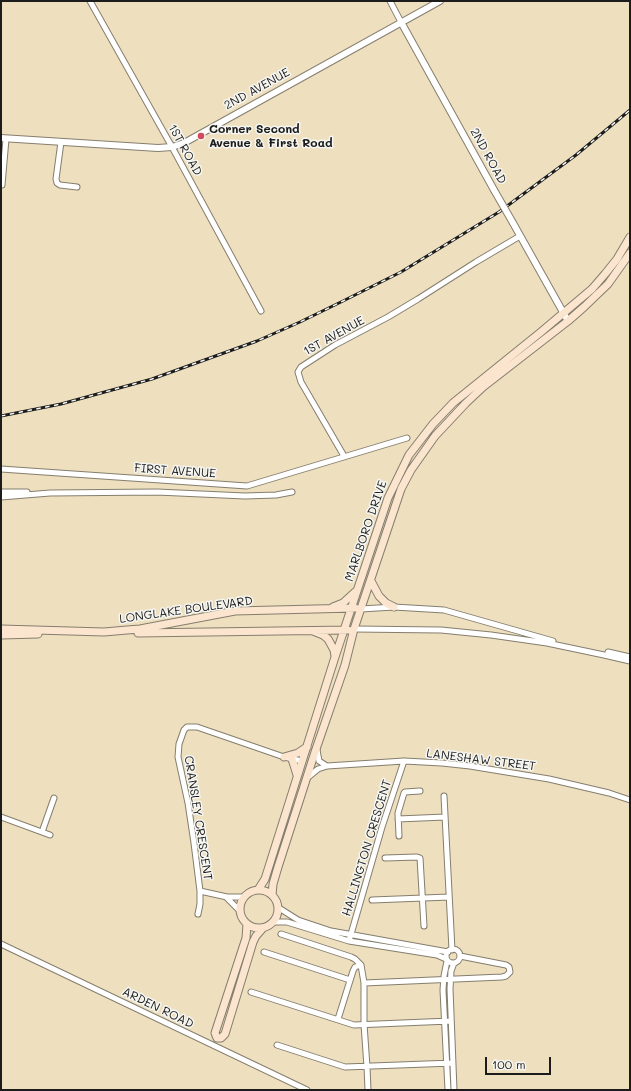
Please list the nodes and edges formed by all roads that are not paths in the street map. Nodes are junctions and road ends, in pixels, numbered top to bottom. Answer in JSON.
{"nodes":[{"id":1,"x":90,"y":1,"type":"edge"},
{"id":2,"x":390,"y":1,"type":"edge"},
{"id":3,"x":440,"y":1,"type":"edge"},
{"id":4,"x":401,"y":22,"type":"junction"},
{"id":5,"x":3,"y":138,"type":"edge"},
{"id":6,"x":61,"y":142,"type":"junction"},
{"id":7,"x":172,"y":147,"type":"junction"},
{"id":8,"x":2,"y":185,"type":"edge"},
{"id":9,"x":77,"y":186,"type":"dead end"},
{"id":10,"x":520,"y":236,"type":"junction"},
{"id":11,"x":630,"y":237,"type":"edge"},
{"id":12,"x":630,"y":253,"type":"edge"},
{"id":13,"x":261,"y":311,"type":"dead end"},
{"id":14,"x":564,"y":313,"type":"junction"},
{"id":15,"x":568,"y":321,"type":"junction"},
{"id":16,"x":407,"y":438,"type":"dead end"},
{"id":17,"x":344,"y":456,"type":"junction"},
{"id":18,"x":1,"y":469,"type":"edge"},
{"id":19,"x":1,"y":492,"type":"edge"},
{"id":20,"x":292,"y":492,"type":"dead end"},
{"id":21,"x":50,"y":493,"type":"junction"},
{"id":22,"x":1,"y":497,"type":"edge"},
{"id":23,"x":371,"y":581,"type":"junction"},
{"id":24,"x":357,"y":590,"type":"junction"},
{"id":25,"x":394,"y":607,"type":"junction"},
{"id":26,"x":351,"y":608,"type":"junction"},
{"id":27,"x":327,"y":609,"type":"junction"},
{"id":28,"x":361,"y":609,"type":"junction"},
{"id":29,"x":1,"y":629,"type":"edge"},
{"id":30,"x":354,"y":629,"type":"junction"},
{"id":31,"x":306,"y":630,"type":"junction"},
{"id":32,"x":344,"y":630,"type":"junction"},
{"id":33,"x":140,"y":631,"type":"junction"},
{"id":34,"x":1,"y":635,"type":"edge"},
{"id":35,"x":562,"y":645,"type":"junction"},
{"id":36,"x":335,"y":657,"type":"junction"},
{"id":37,"x":630,"y":657,"type":"edge"},
{"id":38,"x":630,"y":662,"type":"edge"},
{"id":39,"x":307,"y":747,"type":"junction"},
{"id":40,"x":316,"y":750,"type":"junction"},
{"id":41,"x":284,"y":756,"type":"junction"},
{"id":42,"x":292,"y":759,"type":"junction"},
{"id":43,"x":302,"y":761,"type":"junction"},
{"id":44,"x":404,"y":761,"type":"junction"},
{"id":45,"x":326,"y":766,"type":"junction"},
{"id":46,"x":297,"y":777,"type":"junction"},
{"id":47,"x":308,"y":778,"type":"junction"},
{"id":48,"x":420,"y":791,"type":"dead end"},
{"id":49,"x":444,"y":796,"type":"dead end"},
{"id":50,"x":54,"y":798,"type":"dead end"},
{"id":51,"x":630,"y":800,"type":"edge"},
{"id":52,"x":1,"y":817,"type":"edge"},
{"id":53,"x":445,"y":817,"type":"junction"},
{"id":54,"x":398,"y":818,"type":"junction"},
{"id":55,"x":42,"y":832,"type":"junction"},
{"id":56,"x":50,"y":835,"type":"dead end"},
{"id":57,"x":399,"y":836,"type":"dead end"},
{"id":58,"x":385,"y":858,"type":"dead end"},
{"id":59,"x":258,"y":890,"type":"junction"},
{"id":60,"x":200,"y":891,"type":"junction"},
{"id":61,"x":272,"y":895,"type":"junction"},
{"id":62,"x":226,"y":897,"type":"junction"},
{"id":63,"x":245,"y":897,"type":"junction"},
{"id":64,"x":449,"y":897,"type":"junction"},
{"id":65,"x":423,"y":898,"type":"junction"},
{"id":66,"x":372,"y":900,"type":"dead end"},
{"id":67,"x":279,"y":908,"type":"junction"},
{"id":68,"x":240,"y":911,"type":"junction"},
{"id":69,"x":198,"y":914,"type":"dead end"},
{"id":70,"x":274,"y":922,"type":"junction"},
{"id":71,"x":247,"y":924,"type":"junction"},
{"id":72,"x":424,"y":926,"type":"dead end"},
{"id":73,"x":263,"y":928,"type":"junction"},
{"id":74,"x":281,"y":934,"type":"dead end"},
{"id":75,"x":351,"y":935,"type":"junction"},
{"id":76,"x":349,"y":941,"type":"junction"},
{"id":77,"x":1,"y":944,"type":"edge"},
{"id":78,"x":450,"y":951,"type":"junction"},
{"id":79,"x":264,"y":952,"type":"dead end"},
{"id":80,"x":460,"y":956,"type":"junction"},
{"id":81,"x":447,"y":960,"type":"junction"},
{"id":82,"x":454,"y":963,"type":"junction"},
{"id":83,"x":360,"y":965,"type":"junction"},
{"id":84,"x":443,"y":979,"type":"junction"},
{"id":85,"x":450,"y":979,"type":"junction"},
{"id":86,"x":350,"y":980,"type":"junction"},
{"id":87,"x":364,"y":982,"type":"junction"},
{"id":88,"x":251,"y":992,"type":"dead end"},
{"id":89,"x":338,"y":1019,"type":"junction"},
{"id":90,"x":444,"y":1021,"type":"junction"},
{"id":91,"x":450,"y":1021,"type":"junction"},
{"id":92,"x":364,"y":1024,"type":"junction"},
{"id":93,"x":277,"y":1045,"type":"dead end"},
{"id":94,"x":446,"y":1064,"type":"junction"},
{"id":95,"x":453,"y":1064,"type":"junction"},
{"id":96,"x":367,"y":1067,"type":"junction"},
{"id":97,"x":307,"y":1090,"type":"edge"},
{"id":98,"x":368,"y":1090,"type":"edge"},
{"id":99,"x":448,"y":1090,"type":"edge"},
{"id":100,"x":454,"y":1090,"type":"edge"}],
"edges":[{"from":1,"to":7,"type":"street","name":"1ST ROAD"},
{"from":2,"to":4,"type":"street","name":"2ND ROAD"},
{"from":3,"to":4,"type":"street","name":"2ND AVENUE"},
{"from":4,"to":7,"type":"street","name":"2ND AVENUE"},
{"from":4,"to":10,"type":"street","name":"2ND ROAD","bridge":true},
{"from":5,"to":6,"type":"street","name":"2ND AVENUE"},
{"from":5,"to":8,"type":"street"},
{"from":6,"to":7,"type":"street","name":"2ND AVENUE"},
{"from":6,"to":9,"type":"street"},
{"from":7,"to":13,"type":"street","name":"1ST ROAD"},
{"from":10,"to":14,"type":"street","name":"2ND ROAD"},
{"from":10,"to":17,"type":"street","name":"1ST AVENUE"},
{"from":11,"to":14,"type":"main road","name":"MARLBORO DRIVE"},
{"from":12,"to":15,"type":"main road","name":"MARLBORO DRIVE"},
{"from":14,"to":15,"type":"street","name":"2ND ROAD"},
{"from":14,"to":24,"type":"main road","name":"MARLBORO DRIVE"},
{"from":15,"to":23,"type":"main road","name":"MARLBORO DRIVE"},
{"from":16,"to":17,"type":"street"},
{"from":17,"to":18,"type":"street","name":"FIRST AVENUE"},
{"from":19,"to":21,"type":"street"},
{"from":20,"to":21,"type":"street"},
{"from":21,"to":22,"type":"street"},
{"from":23,"to":25,"type":"main road"},
{"from":23,"to":28,"type":"main road","name":"MARLBORO DRIVE"},
{"from":24,"to":26,"type":"main road","name":"MARLBORO DRIVE"},
{"from":24,"to":27,"type":"main road"},
{"from":25,"to":28,"type":"street"},
{"from":25,"to":35,"type":"street"},
{"from":26,"to":27,"type":"main road","name":"LONGLAKE BOULEVARD"},
{"from":26,"to":28,"type":"main road","name":"LONGLAKE BOULEVARD"},
{"from":26,"to":32,"type":"main road","name":"MARLBORO DRIVE"},
{"from":27,"to":33,"type":"main road","name":"LONGLAKE BOULEVARD"},
{"from":28,"to":30,"type":"main road","name":"MARLBORO DRIVE"},
{"from":29,"to":33,"type":"main road","name":"LONGLAKE BOULEVARD"},
{"from":30,"to":32,"type":"main road","name":"LONGLAKE BOULEVARD"},
{"from":30,"to":35,"type":"street"},
{"from":30,"to":40,"type":"main road","name":"MARLBORO DRIVE"},
{"from":31,"to":32,"type":"main road","name":"LONGLAKE BOULEVARD"},
{"from":31,"to":33,"type":"main road","name":"LONGLAKE BOULEVARD"},
{"from":31,"to":36,"type":"main road"},
{"from":32,"to":36,"type":"main road","name":"MARLBORO DRIVE"},
{"from":33,"to":34,"type":"main road","name":"LONGLAKE BOULEVARD"},
{"from":35,"to":37,"type":"street"},
{"from":35,"to":38,"type":"street"},
{"from":36,"to":39,"type":"main road","name":"MARLBORO DRIVE"},
{"from":39,"to":41,"type":"main road"},
{"from":39,"to":43,"type":"main road","name":"MARLBORO DRIVE"},
{"from":40,"to":43,"type":"main road"},
{"from":40,"to":45,"type":"street"},
{"from":40,"to":47,"type":"main road","name":"MARLBORO DRIVE"},
{"from":41,"to":42,"type":"street","name":"CRANSLEY CRESCENT"},
{"from":41,"to":60,"type":"street","name":"CRANSLEY CRESCENT"},
{"from":42,"to":43,"type":"street","name":"CRANSLEY CRESCENT"},
{"from":42,"to":46,"type":"main road"},
{"from":43,"to":46,"type":"main road","name":"MARLBORO DRIVE"},
{"from":44,"to":45,"type":"street","name":"LANESHAW STREET"},
{"from":44,"to":51,"type":"street","name":"LANESHAW STREET"},
{"from":44,"to":75,"type":"street","name":"HALLINGTON CRESCENT"},
{"from":45,"to":47,"type":"street","name":"LANESHAW STREET"},
{"from":46,"to":59,"type":"main road","name":"MARLBORO DRIVE"},
{"from":47,"to":61,"type":"main road","name":"MARLBORO DRIVE"},
{"from":48,"to":54,"type":"street"},
{"from":49,"to":53,"type":"street"},
{"from":50,"to":55,"type":"street"},
{"from":52,"to":55,"type":"street"},
{"from":53,"to":54,"type":"street"},
{"from":53,"to":64,"type":"street"},
{"from":54,"to":57,"type":"street"},
{"from":55,"to":56,"type":"street"},
{"from":58,"to":65,"type":"street"},
{"from":59,"to":61,"type":"main road"},
{"from":59,"to":63,"type":"main road"},
{"from":60,"to":62,"type":"street"},
{"from":60,"to":69,"type":"street","name":"CRANSLEY CRESCENT"},
{"from":61,"to":67,"type":"main road"},
{"from":62,"to":63,"type":"street"},
{"from":62,"to":68,"type":"street"},
{"from":63,"to":68,"type":"main road"},
{"from":64,"to":65,"type":"street"},
{"from":64,"to":78,"type":"street"},
{"from":65,"to":66,"type":"street"},
{"from":65,"to":72,"type":"street"},
{"from":67,"to":70,"type":"main road"},
{"from":67,"to":75,"type":"street"},
{"from":68,"to":71,"type":"main road"},
{"from":70,"to":73,"type":"main road"},
{"from":70,"to":76,"type":"street"},
{"from":71,"to":73,"type":"main road"},
{"from":71,"to":73,"type":"main road"},
{"from":74,"to":83,"type":"street"},
{"from":75,"to":76,"type":"street","name":"HALLINGTON CRESCENT"},
{"from":75,"to":78,"type":"street"},
{"from":76,"to":81,"type":"street"},
{"from":77,"to":97,"type":"street","name":"ARDEN ROAD"},
{"from":78,"to":80,"type":"street"},
{"from":78,"to":81,"type":"street"},
{"from":79,"to":86,"type":"street"},
{"from":80,"to":82,"type":"street"},
{"from":80,"to":85,"type":"street"},
{"from":81,"to":82,"type":"street"},
{"from":81,"to":84,"type":"street"},
{"from":82,"to":85,"type":"street"},
{"from":83,"to":86,"type":"street"},
{"from":83,"to":87,"type":"street"},
{"from":84,"to":85,"type":"street"},
{"from":84,"to":87,"type":"street"},
{"from":84,"to":90,"type":"street"},
{"from":85,"to":91,"type":"street"},
{"from":86,"to":89,"type":"street"},
{"from":87,"to":92,"type":"street"},
{"from":88,"to":89,"type":"street"},
{"from":89,"to":92,"type":"street"},
{"from":90,"to":91,"type":"street"},
{"from":90,"to":92,"type":"street"},
{"from":90,"to":94,"type":"street"},
{"from":91,"to":95,"type":"street"},
{"from":92,"to":96,"type":"street"},
{"from":93,"to":96,"type":"street"},
{"from":94,"to":95,"type":"street"},
{"from":94,"to":96,"type":"street"},
{"from":94,"to":99,"type":"street"},
{"from":95,"to":100,"type":"street"},
{"from":96,"to":98,"type":"street"}]}
